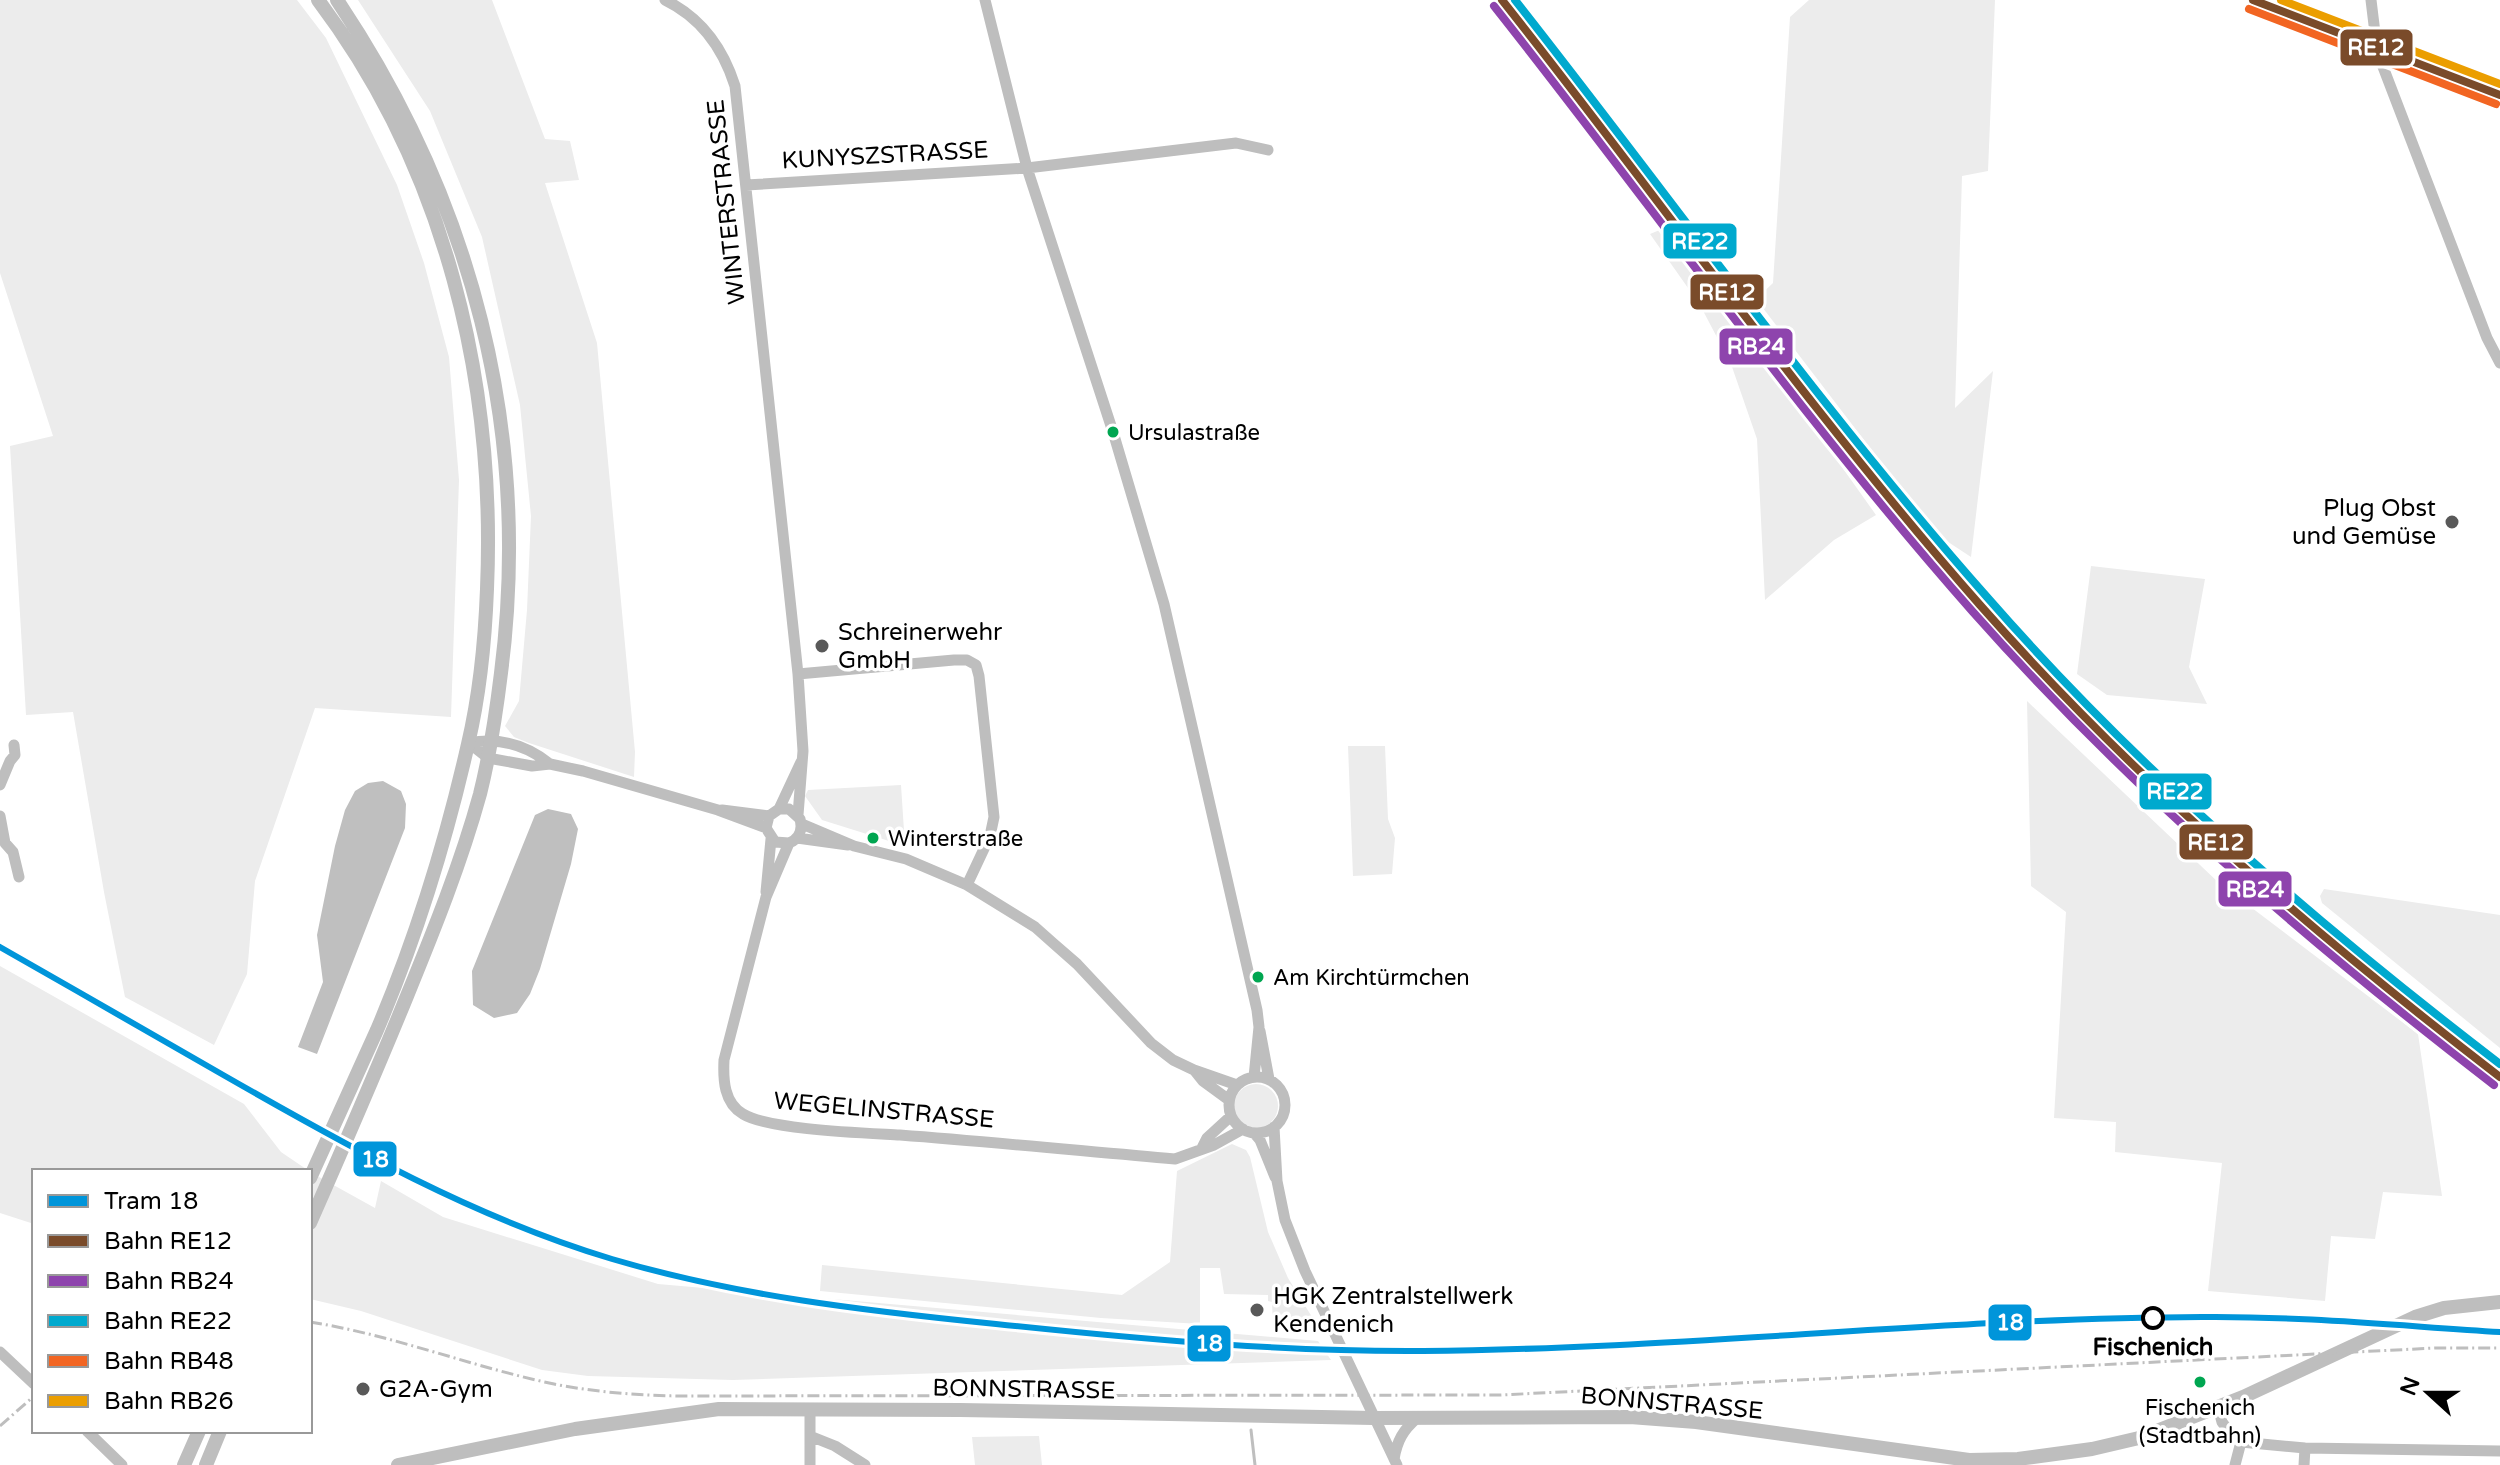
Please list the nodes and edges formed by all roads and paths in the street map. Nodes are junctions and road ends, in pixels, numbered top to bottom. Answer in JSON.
{"nodes":[{"id":1,"x":318,"y":0,"type":"edge"},
{"id":2,"x":337,"y":0,"type":"edge"},
{"id":3,"x":665,"y":0,"type":"edge"},
{"id":4,"x":985,"y":0,"type":"edge"},
{"id":5,"x":2371,"y":0,"type":"edge"},
{"id":6,"x":2375,"y":33,"type":"tunnel mouth"},
{"id":7,"x":2380,"y":59,"type":"tunnel mouth"},
{"id":8,"x":1268,"y":150,"type":"dead end"},
{"id":9,"x":1027,"y":168,"type":"junction"},
{"id":10,"x":746,"y":185,"type":"junction"},
{"id":11,"x":2500,"y":363,"type":"edge"},
{"id":12,"x":798,"y":674,"type":"junction"},
{"id":13,"x":492,"y":739,"type":"junction"},
{"id":14,"x":469,"y":743,"type":"junction"},
{"id":15,"x":14,"y":745,"type":"dead end"},
{"id":16,"x":488,"y":758,"type":"junction"},
{"id":17,"x":801,"y":761,"type":"junction"},
{"id":18,"x":550,"y":764,"type":"junction"},
{"id":19,"x":0,"y":785,"type":"edge"},
{"id":20,"x":0,"y":816,"type":"edge"},
{"id":21,"x":800,"y":820,"type":"junction"},
{"id":22,"x":771,"y":823,"type":"junction"},
{"id":23,"x":793,"y":841,"type":"junction"},
{"id":24,"x":3,"y":844,"type":"edge"},
{"id":25,"x":854,"y":846,"type":"junction"},
{"id":26,"x":19,"y":877,"type":"dead end"},
{"id":27,"x":967,"y":885,"type":"junction"},
{"id":28,"x":766,"y":897,"type":"junction"},
{"id":29,"x":1259,"y":1027,"type":"junction"},
{"id":30,"x":1194,"y":1070,"type":"junction"},
{"id":31,"x":1254,"y":1077,"type":"junction"},
{"id":32,"x":1269,"y":1079,"type":"junction"},
{"id":33,"x":1237,"y":1085,"type":"junction"},
{"id":34,"x":1229,"y":1100,"type":"junction"},
{"id":35,"x":1231,"y":1116,"type":"junction"},
{"id":36,"x":1274,"y":1127,"type":"junction"},
{"id":37,"x":1248,"y":1131,"type":"junction"},
{"id":38,"x":1202,"y":1148,"type":"junction"},
{"id":39,"x":312,"y":1174,"type":"edge"},
{"id":40,"x":1277,"y":1181,"type":"junction"},
{"id":41,"x":312,"y":1218,"type":"edge"},
{"id":42,"x":2500,"y":1302,"type":"edge"},
{"id":43,"x":0,"y":1352,"type":"edge"},
{"id":44,"x":32,"y":1382,"type":"edge"},
{"id":45,"x":2218,"y":1407,"type":"junction"},
{"id":46,"x":810,"y":1411,"type":"junction"},
{"id":47,"x":1373,"y":1418,"type":"junction"},
{"id":48,"x":1417,"y":1418,"type":"junction"},
{"id":49,"x":89,"y":1433,"type":"edge"},
{"id":50,"x":198,"y":1433,"type":"edge"},
{"id":51,"x":219,"y":1433,"type":"edge"},
{"id":52,"x":810,"y":1436,"type":"junction"},
{"id":53,"x":2241,"y":1442,"type":"junction"},
{"id":54,"x":2305,"y":1448,"type":"junction"},
{"id":55,"x":2500,"y":1451,"type":"edge"},
{"id":56,"x":1395,"y":1462,"type":"edge"},
{"id":57,"x":122,"y":1465,"type":"edge"},
{"id":58,"x":184,"y":1465,"type":"edge"},
{"id":59,"x":206,"y":1465,"type":"edge"},
{"id":60,"x":398,"y":1465,"type":"edge"},
{"id":61,"x":810,"y":1465,"type":"edge"},
{"id":62,"x":865,"y":1465,"type":"edge"},
{"id":63,"x":2235,"y":1465,"type":"edge"},
{"id":64,"x":2304,"y":1465,"type":"edge"}],
"edges":[{"from":1,"to":14,"type":"main road"},
{"from":2,"to":13,"type":"main road"},
{"from":3,"to":10,"type":"street","name":"WINTERSTRASSE"},
{"from":4,"to":9,"type":"street"},
{"from":5,"to":6,"type":"street"},
{"from":7,"to":11,"type":"street"},
{"from":8,"to":9,"type":"street","name":"KUNYSZSTRASSE"},
{"from":9,"to":10,"type":"street","name":"KUNYSZSTRASSE"},
{"from":9,"to":29,"type":"street"},
{"from":10,"to":12,"type":"street","name":"WINTERSTRASSE"},
{"from":12,"to":17,"type":"street","name":"WINTERSTRASSE"},
{"from":12,"to":27,"type":"street"},
{"from":13,"to":14,"type":"street"},
{"from":13,"to":16,"type":"main road"},
{"from":13,"to":18,"type":"street"},
{"from":14,"to":16,"type":"street"},
{"from":14,"to":39,"type":"main road"},
{"from":15,"to":19,"type":"street"},
{"from":16,"to":18,"type":"street"},
{"from":16,"to":41,"type":"main road"},
{"from":17,"to":21,"type":"street","name":"WINTERSTRASSE"},
{"from":17,"to":22,"type":"street","name":"WINTERSTRASSE"},
{"from":18,"to":22,"type":"street"},
{"from":20,"to":24,"type":"street"},
{"from":21,"to":22,"type":"street"},
{"from":21,"to":23,"type":"street","name":"WINTERSTRASSE"},
{"from":21,"to":25,"type":"street"},
{"from":22,"to":23,"type":"street"},
{"from":22,"to":28,"type":"street","name":"WEGELINSTRASSE"},
{"from":23,"to":25,"type":"street"},
{"from":23,"to":28,"type":"street","name":"WEGELINSTRASSE"},
{"from":24,"to":26,"type":"street"},
{"from":25,"to":27,"type":"street"},
{"from":27,"to":30,"type":"street"},
{"from":28,"to":38,"type":"street","name":"WEGELINSTRASSE"},
{"from":29,"to":31,"type":"street"},
{"from":29,"to":32,"type":"street"},
{"from":30,"to":33,"type":"street"},
{"from":30,"to":34,"type":"street"},
{"from":31,"to":32,"type":"street"},
{"from":31,"to":33,"type":"street"},
{"from":32,"to":36,"type":"street"},
{"from":33,"to":34,"type":"street"},
{"from":34,"to":35,"type":"street"},
{"from":35,"to":37,"type":"street"},
{"from":35,"to":38,"type":"street"},
{"from":36,"to":37,"type":"street"},
{"from":36,"to":40,"type":"street"},
{"from":37,"to":38,"type":"street","name":"WEGELINSTRASSE"},
{"from":37,"to":40,"type":"street"},
{"from":40,"to":47,"type":"street"},
{"from":42,"to":45,"type":"main road","name":"BONNSTRASSE"},
{"from":43,"to":44,"type":"street"},
{"from":45,"to":48,"type":"main road","name":"BONNSTRASSE"},
{"from":45,"to":53,"type":"street"},
{"from":46,"to":47,"type":"main road","name":"BONNSTRASSE"},
{"from":46,"to":52,"type":"street"},
{"from":46,"to":60,"type":"main road","name":"BONNSTRASSE"},
{"from":47,"to":48,"type":"main road","name":"BONNSTRASSE"},
{"from":47,"to":56,"type":"street"},
{"from":48,"to":56,"type":"street"},
{"from":49,"to":57,"type":"street"},
{"from":50,"to":58,"type":"main road"},
{"from":51,"to":59,"type":"main road"},
{"from":52,"to":61,"type":"street"},
{"from":52,"to":62,"type":"street"},
{"from":53,"to":54,"type":"street"},
{"from":53,"to":63,"type":"street"},
{"from":54,"to":55,"type":"street"},
{"from":54,"to":64,"type":"street"}]}
